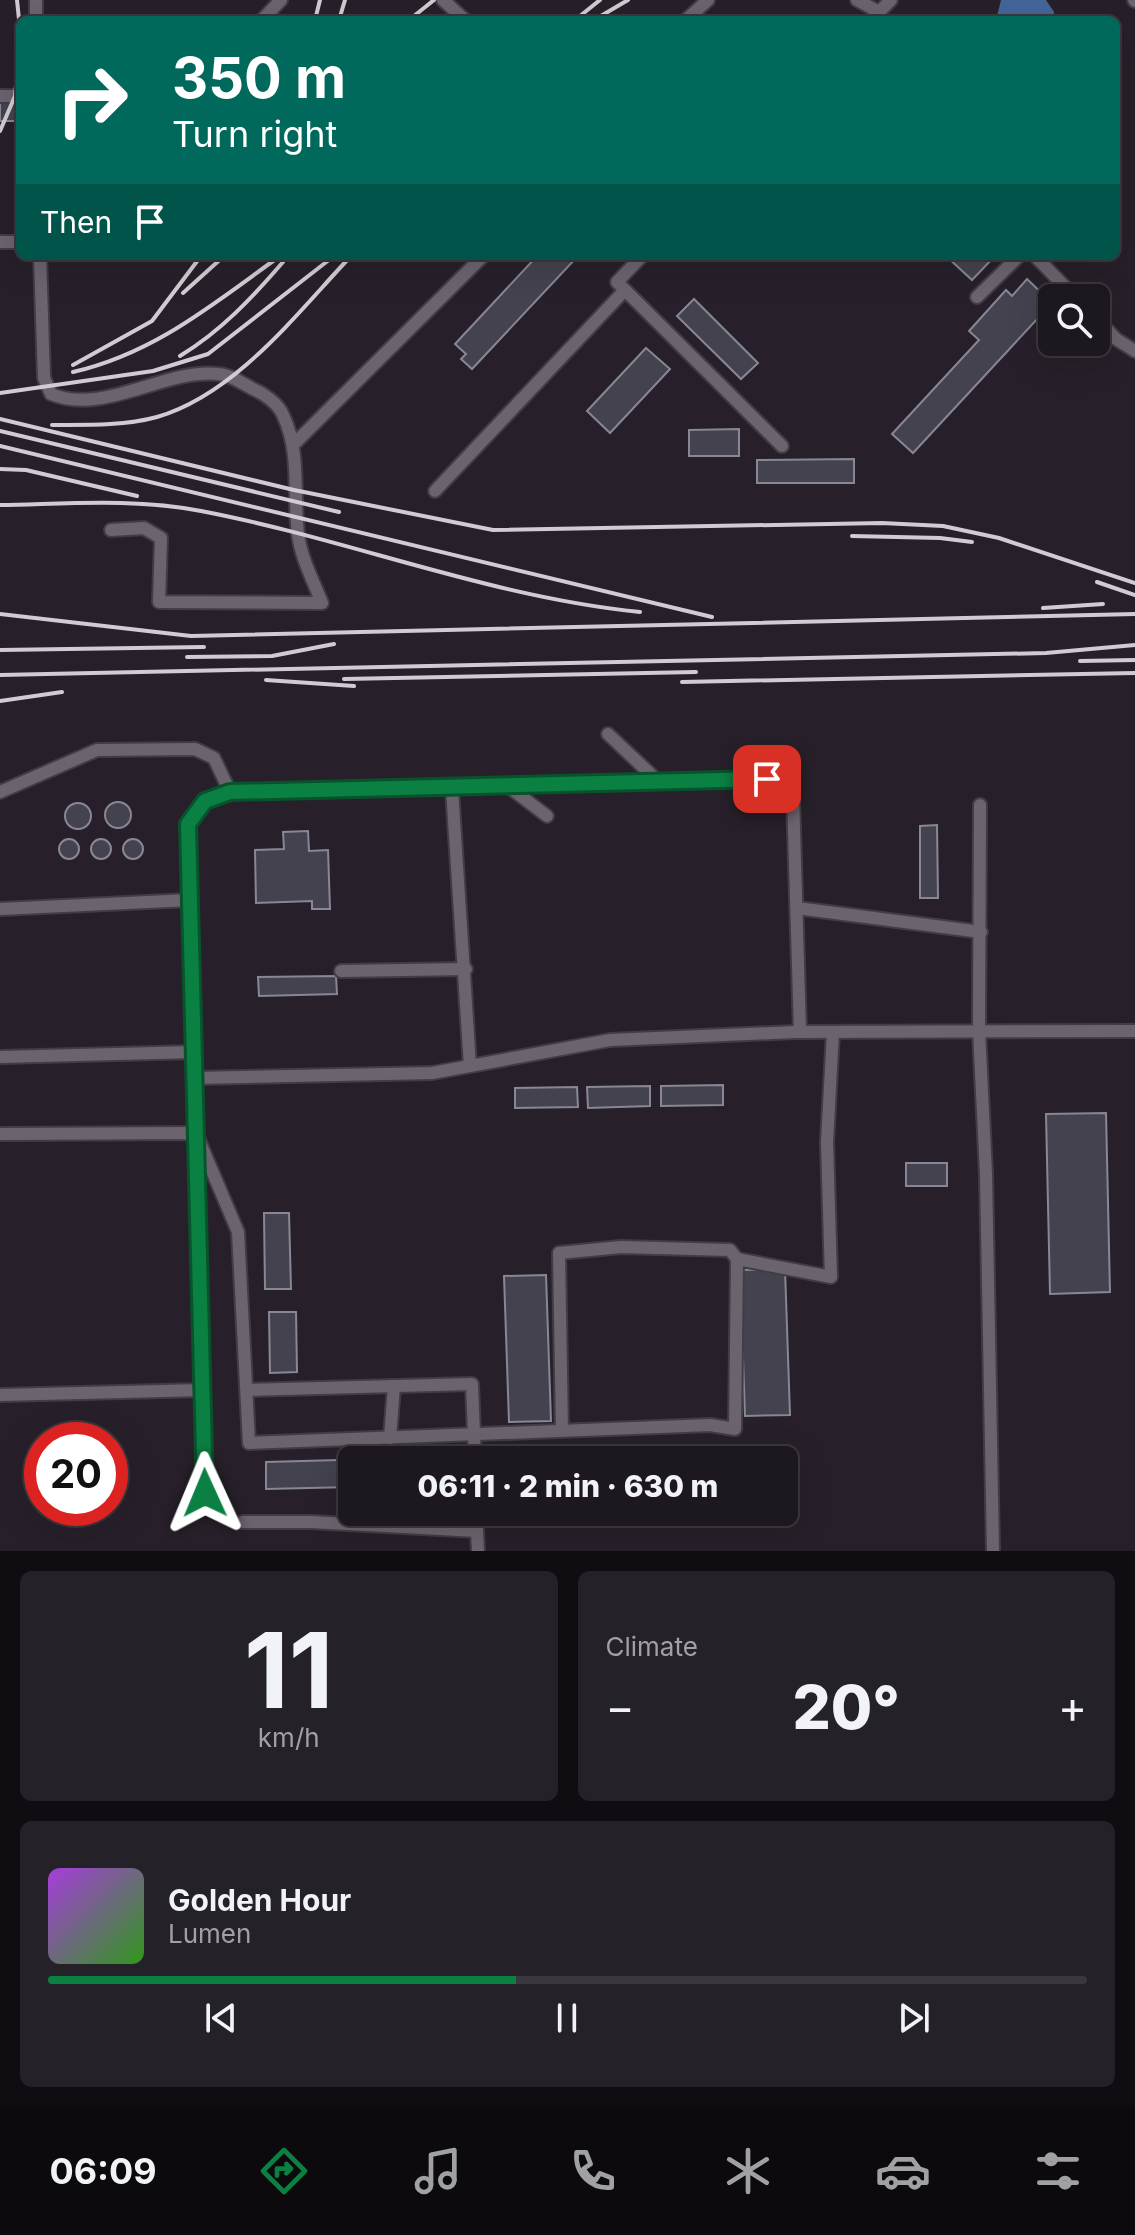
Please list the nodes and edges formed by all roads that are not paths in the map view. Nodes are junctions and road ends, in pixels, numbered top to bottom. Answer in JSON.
{"nodes":[{"id":1,"x":443,"y":0,"type":"edge"},
{"id":2,"x":708,"y":0,"type":"edge"},
{"id":3,"x":857,"y":0,"type":"edge"},
{"id":4,"x":891,"y":0,"type":"edge"},
{"id":5,"x":283,"y":2,"type":"edge"},
{"id":6,"x":267,"y":16,"type":"edge"},
{"id":7,"x":461,"y":16,"type":"edge"},
{"id":8,"x":690,"y":16,"type":"edge"},
{"id":9,"x":875,"y":16,"type":"edge"},
{"id":10,"x":40,"y":260,"type":"edge"},
{"id":11,"x":479,"y":260,"type":"edge"},
{"id":12,"x":638,"y":260,"type":"edge"},
{"id":13,"x":1015,"y":260,"type":"edge"},
{"id":14,"x":1039,"y":260,"type":"edge"},
{"id":15,"x":1062,"y":284,"type":"edge"},
{"id":16,"x":625,"y":290,"type":"junction"},
{"id":17,"x":977,"y":297,"type":"dead end"},
{"id":18,"x":1110,"y":333,"type":"edge"},
{"id":19,"x":1135,"y":351,"type":"edge"},
{"id":20,"x":293,"y":445,"type":"junction"},
{"id":21,"x":782,"y":446,"type":"dead end"},
{"id":22,"x":435,"y":491,"type":"dead end"},
{"id":23,"x":111,"y":530,"type":"dead end"},
{"id":24,"x":608,"y":734,"type":"dead end"},
{"id":25,"x":660,"y":783,"type":"junction"},
{"id":26,"x":509,"y":787,"type":"junction"},
{"id":27,"x":452,"y":789,"type":"junction"},
{"id":28,"x":0,"y":792,"type":"edge"},
{"id":29,"x":230,"y":792,"type":"junction"},
{"id":30,"x":980,"y":805,"type":"dead end"},
{"id":31,"x":547,"y":816,"type":"dead end"},
{"id":32,"x":190,"y":900,"type":"junction"},
{"id":33,"x":797,"y":908,"type":"junction"},
{"id":34,"x":0,"y":909,"type":"edge"},
{"id":35,"x":981,"y":932,"type":"junction"},
{"id":36,"x":466,"y":969,"type":"junction"},
{"id":37,"x":341,"y":971,"type":"dead end"},
{"id":38,"x":979,"y":1031,"type":"junction"},
{"id":39,"x":1135,"y":1031,"type":"edge"},
{"id":40,"x":800,"y":1032,"type":"junction"},
{"id":41,"x":833,"y":1032,"type":"junction"},
{"id":42,"x":194,"y":1052,"type":"junction"},
{"id":43,"x":0,"y":1057,"type":"edge"},
{"id":44,"x":470,"y":1066,"type":"junction"},
{"id":45,"x":195,"y":1078,"type":"junction"},
{"id":46,"x":196,"y":1133,"type":"junction"},
{"id":47,"x":0,"y":1134,"type":"edge"},
{"id":48,"x":737,"y":1259,"type":"junction"},
{"id":49,"x":394,"y":1386,"type":"junction"},
{"id":50,"x":203,"y":1390,"type":"junction"},
{"id":51,"x":247,"y":1390,"type":"junction"},
{"id":52,"x":0,"y":1395,"type":"edge"},
{"id":53,"x":562,"y":1431,"type":"junction"},
{"id":54,"x":474,"y":1434,"type":"junction"},
{"id":55,"x":390,"y":1438,"type":"junction"},
{"id":56,"x":474,"y":1446,"type":"edge"},
{"id":57,"x":205,"y":1493,"type":"dead end"},
{"id":58,"x":243,"y":1522,"type":"dead end"},
{"id":59,"x":477,"y":1526,"type":"edge"},
{"id":60,"x":477,"y":1531,"type":"junction"},
{"id":61,"x":478,"y":1551,"type":"edge"},
{"id":62,"x":993,"y":1551,"type":"edge"}],
"edges":[{"from":1,"to":7,"type":"street"},
{"from":2,"to":8,"type":"street"},
{"from":3,"to":9,"type":"street"},
{"from":4,"to":9,"type":"street"},
{"from":5,"to":6,"type":"street"},
{"from":10,"to":20,"type":"street"},
{"from":11,"to":20,"type":"street"},
{"from":12,"to":16,"type":"street"},
{"from":13,"to":17,"type":"street"},
{"from":14,"to":15,"type":"street"},
{"from":16,"to":21,"type":"street"},
{"from":16,"to":22,"type":"street"},
{"from":18,"to":19,"type":"street"},
{"from":20,"to":23,"type":"street"},
{"from":24,"to":25,"type":"street"},
{"from":25,"to":26,"type":"street"},
{"from":25,"to":33,"type":"street"},
{"from":26,"to":27,"type":"street"},
{"from":26,"to":31,"type":"street"},
{"from":27,"to":29,"type":"street"},
{"from":27,"to":36,"type":"street"},
{"from":28,"to":29,"type":"street"},
{"from":29,"to":32,"type":"street"},
{"from":30,"to":35,"type":"street"},
{"from":32,"to":34,"type":"street"},
{"from":32,"to":42,"type":"street"},
{"from":33,"to":35,"type":"street"},
{"from":33,"to":40,"type":"street"},
{"from":35,"to":38,"type":"street"},
{"from":36,"to":37,"type":"street"},
{"from":36,"to":44,"type":"street"},
{"from":38,"to":39,"type":"street"},
{"from":38,"to":41,"type":"street"},
{"from":38,"to":62,"type":"street"},
{"from":40,"to":41,"type":"street"},
{"from":40,"to":44,"type":"street"},
{"from":41,"to":48,"type":"street"},
{"from":42,"to":43,"type":"street"},
{"from":42,"to":45,"type":"street"},
{"from":44,"to":45,"type":"street"},
{"from":45,"to":46,"type":"street"},
{"from":46,"to":47,"type":"street"},
{"from":46,"to":50,"type":"street"},
{"from":46,"to":51,"type":"street"},
{"from":48,"to":53,"type":"street"},
{"from":48,"to":53,"type":"street"},
{"from":49,"to":51,"type":"street"},
{"from":49,"to":54,"type":"street"},
{"from":49,"to":55,"type":"street"},
{"from":50,"to":52,"type":"street"},
{"from":50,"to":57,"type":"street"},
{"from":51,"to":55,"type":"street"},
{"from":53,"to":54,"type":"street"},
{"from":54,"to":55,"type":"street"},
{"from":54,"to":56,"type":"street"},
{"from":58,"to":60,"type":"street"},
{"from":59,"to":60,"type":"street"},
{"from":60,"to":61,"type":"street"}]}
